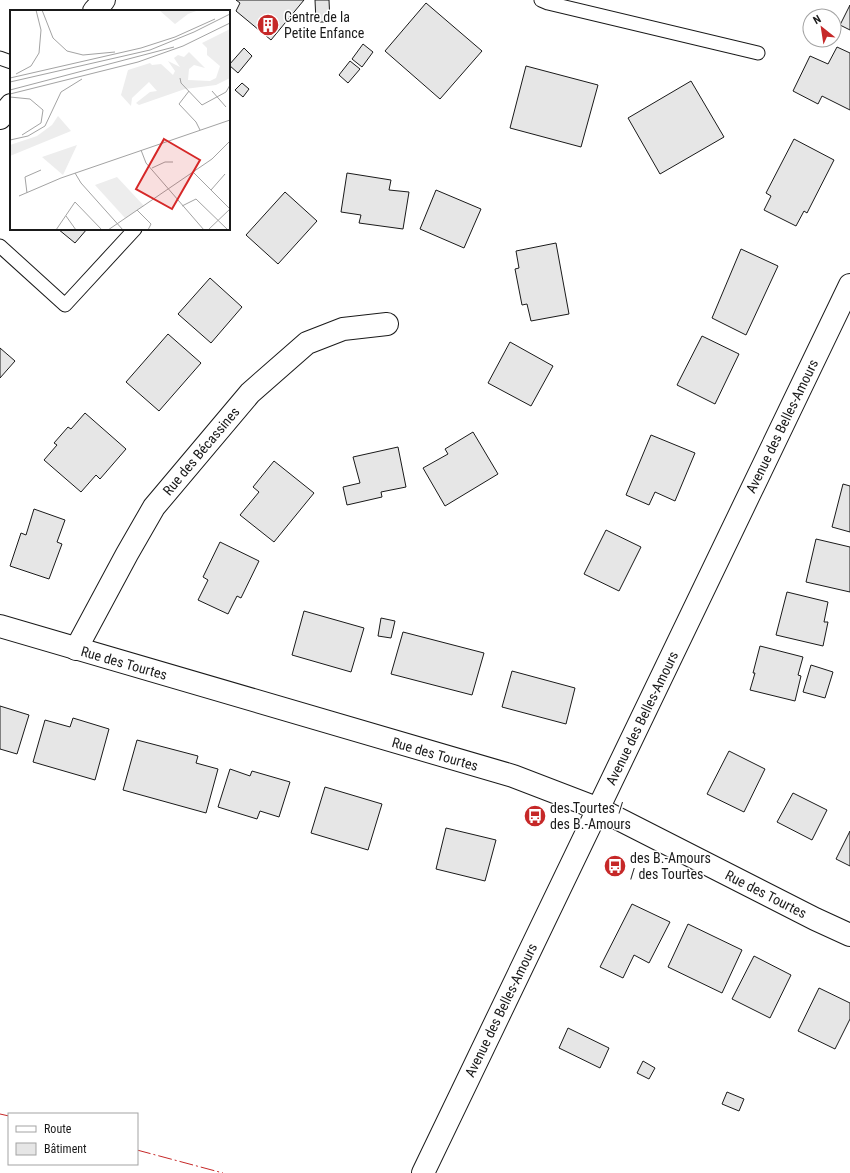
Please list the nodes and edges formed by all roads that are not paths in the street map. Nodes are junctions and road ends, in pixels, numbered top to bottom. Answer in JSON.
{"nodes":[{"id":1,"x":104,"y":0,"type":"edge"},
{"id":2,"x":541,"y":0,"type":"edge"},
{"id":3,"x":95,"y":10,"type":"edge"},
{"id":4,"x":758,"y":53,"type":"dead end"},
{"id":5,"x":0,"y":58,"type":"edge"},
{"id":6,"x":10,"y":62,"type":"edge"},
{"id":7,"x":10,"y":106,"type":"edge"},
{"id":8,"x":0,"y":118,"type":"edge"},
{"id":9,"x":134,"y":230,"type":"edge"},
{"id":10,"x":0,"y":246,"type":"edge"},
{"id":11,"x":850,"y":286,"type":"edge"},
{"id":12,"x":387,"y":324,"type":"dead end"},
{"id":13,"x":0,"y":626,"type":"edge"},
{"id":14,"x":76,"y":649,"type":"junction"},
{"id":15,"x":598,"y":809,"type":"junction"},
{"id":16,"x":850,"y":935,"type":"edge"},
{"id":17,"x":423,"y":1173,"type":"edge"}],
"edges":[{"from":1,"to":3,"type":"street"},
{"from":2,"to":4,"type":"lane"},
{"from":5,"to":6,"type":"lane"},
{"from":7,"to":8,"type":"street"},
{"from":9,"to":10,"type":"lane"},
{"from":11,"to":15,"type":"street","name":"Avenue des Belles-Amours"},
{"from":12,"to":14,"type":"street","name":"Rue des Bécassines"},
{"from":13,"to":14,"type":"street","name":"Rue des Tourtes"},
{"from":14,"to":15,"type":"street","name":"Rue des Tourtes"},
{"from":15,"to":16,"type":"street","name":"Rue des Tourtes"},
{"from":15,"to":17,"type":"street","name":"Avenue des Belles-Amours"}]}
